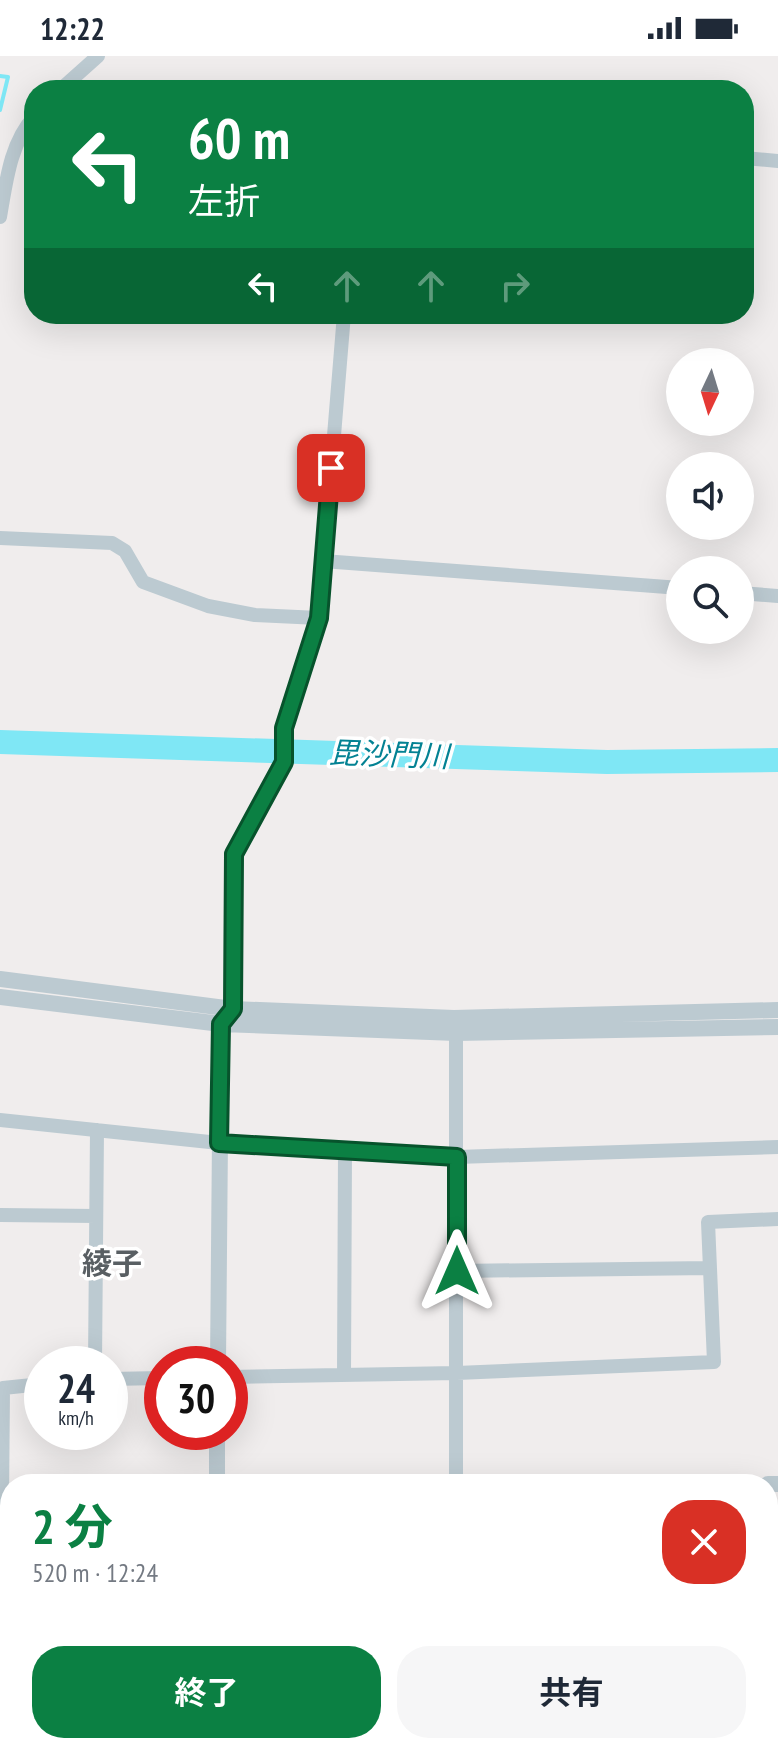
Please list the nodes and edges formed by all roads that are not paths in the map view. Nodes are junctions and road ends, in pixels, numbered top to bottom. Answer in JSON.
{"nodes":[{"id":1,"x":98,"y":56,"type":"edge"},
{"id":2,"x":71,"y":80,"type":"edge"},
{"id":3,"x":24,"y":130,"type":"edge"},
{"id":4,"x":754,"y":159,"type":"edge"},
{"id":5,"x":778,"y":161,"type":"edge"},
{"id":6,"x":0,"y":217,"type":"edge"},
{"id":7,"x":343,"y":324,"type":"edge"},
{"id":8,"x":0,"y":538,"type":"edge"},
{"id":9,"x":323,"y":561,"type":"junction"},
{"id":10,"x":666,"y":587,"type":"edge"},
{"id":11,"x":754,"y":594,"type":"edge"},
{"id":12,"x":778,"y":596,"type":"edge"},
{"id":13,"x":319,"y":618,"type":"junction"},
{"id":14,"x":0,"y":979,"type":"edge"},
{"id":15,"x":0,"y":997,"type":"edge"},
{"id":16,"x":233,"y":1009,"type":"junction"},
{"id":17,"x":778,"y":1010,"type":"edge"},
{"id":18,"x":221,"y":1024,"type":"junction"},
{"id":19,"x":778,"y":1027,"type":"edge"},
{"id":20,"x":456,"y":1033,"type":"junction"},
{"id":21,"x":0,"y":1120,"type":"edge"},
{"id":22,"x":97,"y":1130,"type":"junction"},
{"id":23,"x":219,"y":1143,"type":"junction"},
{"id":24,"x":778,"y":1147,"type":"edge"},
{"id":25,"x":345,"y":1150,"type":"junction"},
{"id":26,"x":457,"y":1157,"type":"junction"},
{"id":27,"x":0,"y":1215,"type":"edge"},
{"id":28,"x":96,"y":1216,"type":"junction"},
{"id":29,"x":778,"y":1219,"type":"edge"},
{"id":30,"x":710,"y":1268,"type":"junction"},
{"id":31,"x":457,"y":1271,"type":"junction"},
{"id":32,"x":95,"y":1346,"type":"edge"},
{"id":33,"x":218,"y":1346,"type":"edge"},
{"id":34,"x":457,"y":1373,"type":"junction"},
{"id":35,"x":344,"y":1375,"type":"junction"},
{"id":36,"x":248,"y":1377,"type":"edge"},
{"id":37,"x":24,"y":1385,"type":"edge"},
{"id":38,"x":1,"y":1387,"type":"edge"},
{"id":39,"x":217,"y":1450,"type":"edge"},
{"id":40,"x":3,"y":1474,"type":"edge"},
{"id":41,"x":217,"y":1474,"type":"edge"},
{"id":42,"x":456,"y":1474,"type":"edge"}],
"edges":[{"from":1,"to":2,"type":"street"},
{"from":3,"to":6,"type":"street"},
{"from":4,"to":5,"type":"street"},
{"from":7,"to":9,"type":"street"},
{"from":8,"to":13,"type":"street"},
{"from":9,"to":10,"type":"street"},
{"from":9,"to":13,"type":"street"},
{"from":11,"to":12,"type":"street"},
{"from":13,"to":16,"type":"street"},
{"from":14,"to":16,"type":"street"},
{"from":15,"to":18,"type":"street"},
{"from":16,"to":17,"type":"street"},
{"from":16,"to":18,"type":"street"},
{"from":18,"to":20,"type":"street"},
{"from":18,"to":23,"type":"street"},
{"from":19,"to":20,"type":"street"},
{"from":20,"to":26,"type":"street"},
{"from":21,"to":22,"type":"street"},
{"from":22,"to":23,"type":"street"},
{"from":22,"to":28,"type":"street"},
{"from":23,"to":25,"type":"street"},
{"from":23,"to":33,"type":"street"},
{"from":24,"to":26,"type":"street"},
{"from":25,"to":26,"type":"street"},
{"from":25,"to":35,"type":"street"},
{"from":26,"to":31,"type":"street"},
{"from":27,"to":28,"type":"street"},
{"from":28,"to":32,"type":"street"},
{"from":29,"to":30,"type":"street"},
{"from":30,"to":31,"type":"street"},
{"from":30,"to":34,"type":"street"},
{"from":31,"to":34,"type":"street"},
{"from":34,"to":35,"type":"street"},
{"from":34,"to":42,"type":"street"},
{"from":35,"to":36,"type":"street"},
{"from":37,"to":38,"type":"street"},
{"from":38,"to":40,"type":"street"},
{"from":39,"to":41,"type":"street"}]}
